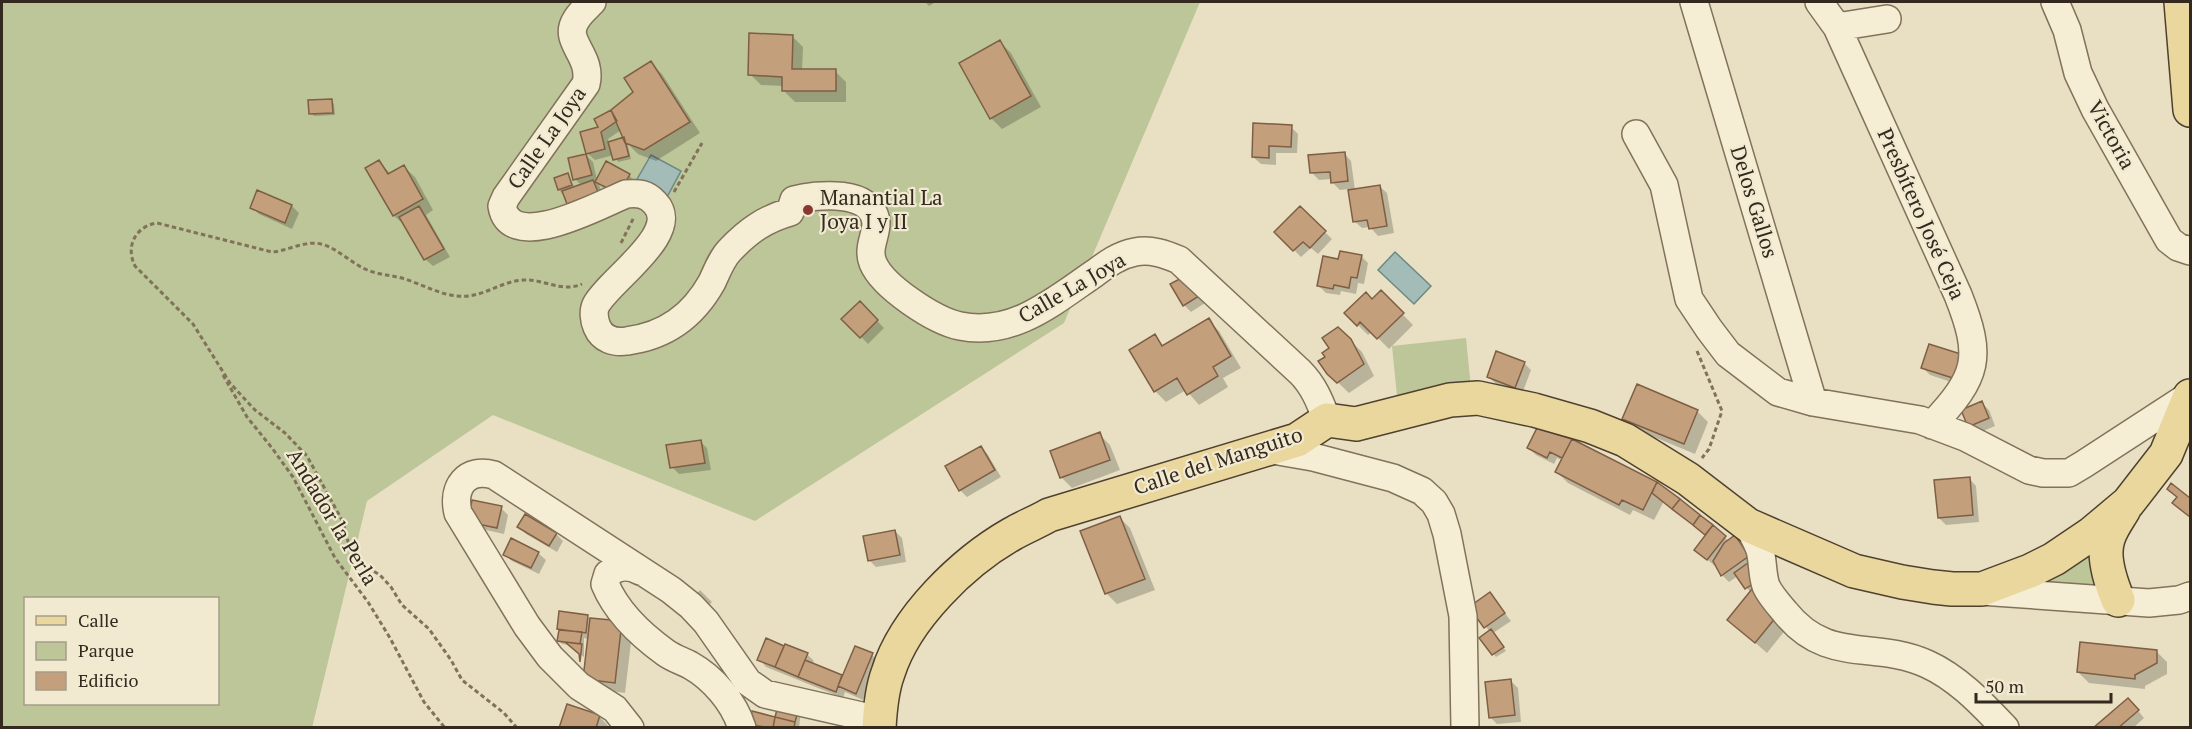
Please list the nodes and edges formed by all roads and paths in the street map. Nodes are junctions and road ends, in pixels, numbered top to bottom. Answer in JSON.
{"nodes":[{"id":1,"x":592,"y":2,"type":"edge"},
{"id":2,"x":1694,"y":2,"type":"edge"},
{"id":3,"x":1819,"y":2,"type":"edge"},
{"id":4,"x":2055,"y":2,"type":"edge"},
{"id":5,"x":1887,"y":19,"type":"dead end"},
{"id":6,"x":2185,"y":20,"type":"edge"},
{"id":7,"x":1837,"y":27,"type":"junction"},
{"id":8,"x":2190,"y":110,"type":"edge"},
{"id":9,"x":1636,"y":134,"type":"dead end"},
{"id":10,"x":702,"y":143,"type":"dead end"},
{"id":11,"x":647,"y":196,"type":"junction"},
{"id":12,"x":617,"y":251,"type":"dead end"},
{"id":13,"x":2190,"y":251,"type":"edge"},
{"id":14,"x":585,"y":283,"type":"dead end"},
{"id":15,"x":1696,"y":345,"type":"dead end"},
{"id":16,"x":211,"y":353,"type":"junction"},
{"id":17,"x":2190,"y":396,"type":"edge"},
{"id":18,"x":1813,"y":402,"type":"junction"},
{"id":19,"x":1327,"y":420,"type":"junction"},
{"id":20,"x":1932,"y":425,"type":"junction"},
{"id":21,"x":1264,"y":449,"type":"junction"},
{"id":22,"x":1688,"y":479,"type":"junction"},
{"id":23,"x":2127,"y":503,"type":"junction"},
{"id":24,"x":1748,"y":525,"type":"junction"},
{"id":25,"x":640,"y":571,"type":"junction"},
{"id":26,"x":1952,"y":589,"type":"junction"},
{"id":27,"x":2190,"y":596,"type":"edge"},
{"id":28,"x":2118,"y":600,"type":"junction"},
{"id":29,"x":879,"y":724,"type":"edge"},
{"id":30,"x":445,"y":728,"type":"edge"},
{"id":31,"x":517,"y":728,"type":"edge"},
{"id":32,"x":630,"y":728,"type":"edge"},
{"id":33,"x":742,"y":728,"type":"edge"},
{"id":34,"x":1465,"y":728,"type":"edge"},
{"id":35,"x":2005,"y":728,"type":"edge"}],
"edges":[{"from":1,"to":11,"type":"street","name":"Calle La Joya"},
{"from":2,"to":18,"type":"street","name":"Delos Gallos"},
{"from":3,"to":7,"type":"street","name":"Presbítero José Ceja"},
{"from":4,"to":13,"type":"street","name":"Victoria"},
{"from":5,"to":7,"type":"street"},
{"from":6,"to":8,"type":"main road"},
{"from":7,"to":20,"type":"street","name":"Presbítero José Ceja"},
{"from":9,"to":18,"type":"street"},
{"from":10,"to":11,"type":"path"},
{"from":11,"to":12,"type":"path"},
{"from":11,"to":19,"type":"street","name":"Calle La Joya"},
{"from":14,"to":16,"type":"path"},
{"from":15,"to":22,"type":"path"},
{"from":16,"to":30,"type":"path","name":"Andador la Perla"},
{"from":16,"to":31,"type":"path"},
{"from":17,"to":20,"type":"street"},
{"from":17,"to":23,"type":"main road"},
{"from":18,"to":20,"type":"street"},
{"from":19,"to":21,"type":"main road","name":"Calle del Manguito"},
{"from":19,"to":22,"type":"main road","name":"Calle del Manguito"},
{"from":21,"to":29,"type":"main road","name":"Calle del Manguito"},
{"from":21,"to":34,"type":"street"},
{"from":22,"to":24,"type":"main road","name":"Calle del Manguito"},
{"from":23,"to":26,"type":"main road","name":"Calle del Manguito"},
{"from":23,"to":28,"type":"main road"},
{"from":24,"to":26,"type":"main road","name":"Calle del Manguito"},
{"from":24,"to":35,"type":"street"},
{"from":25,"to":29,"type":"street"},
{"from":25,"to":32,"type":"street"},
{"from":25,"to":33,"type":"street"},
{"from":26,"to":28,"type":"street"},
{"from":27,"to":28,"type":"street"}]}
